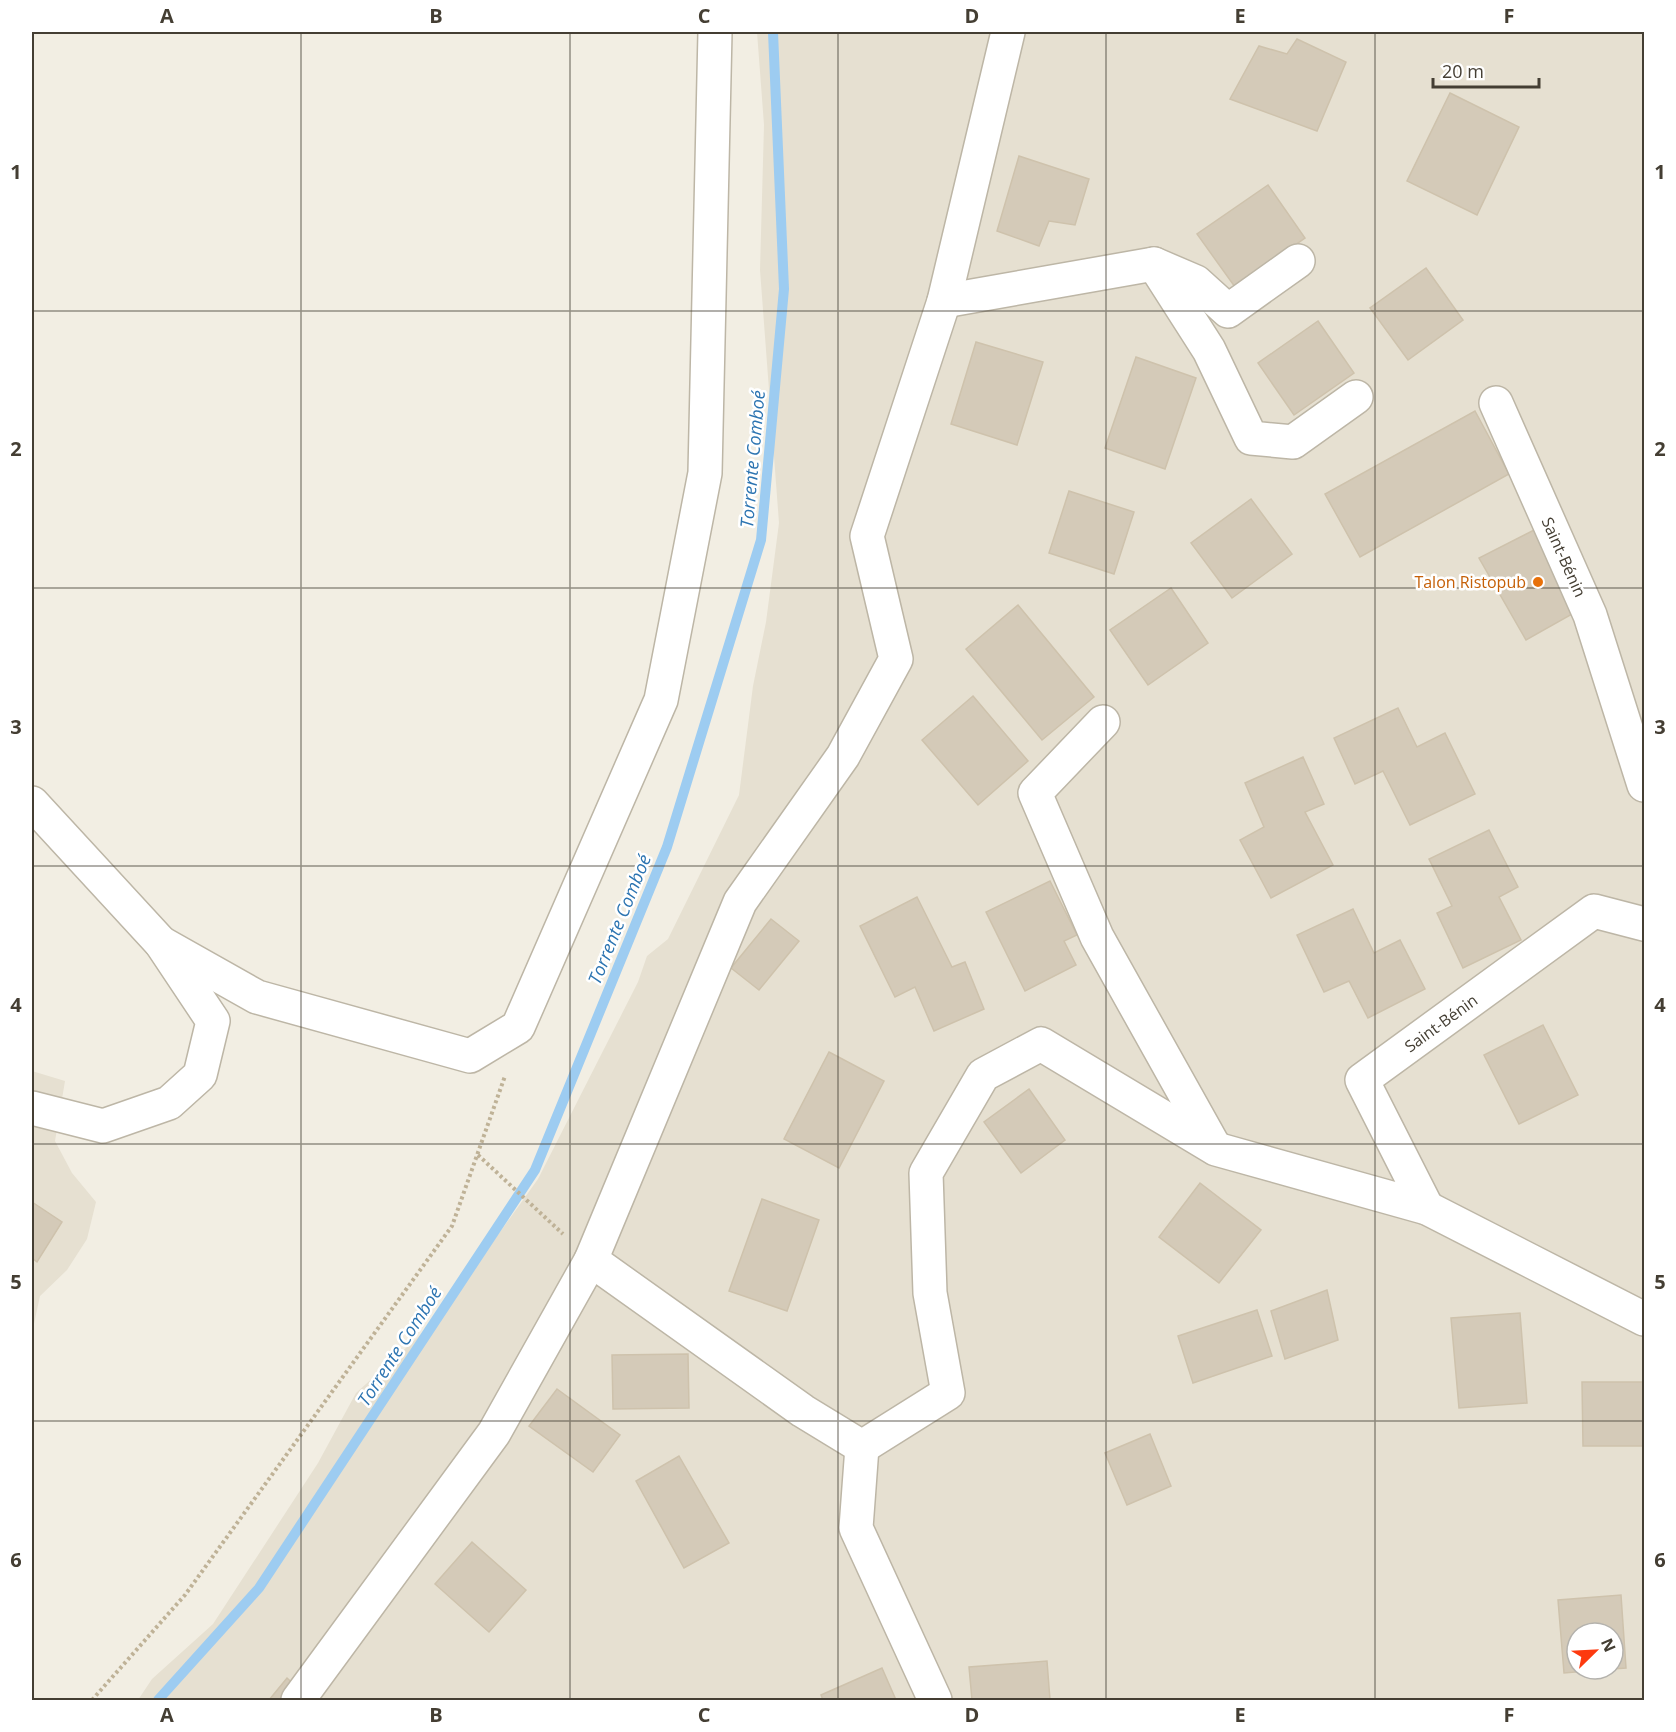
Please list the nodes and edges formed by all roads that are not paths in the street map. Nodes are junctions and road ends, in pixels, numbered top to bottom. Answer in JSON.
{"nodes":[{"id":1,"x":715,"y":32,"type":"edge"},
{"id":2,"x":1008,"y":32,"type":"edge"},
{"id":3,"x":1298,"y":261,"type":"dead end"},
{"id":4,"x":1154,"y":264,"type":"junction"},
{"id":5,"x":944,"y":301,"type":"junction"},
{"id":6,"x":1356,"y":397,"type":"dead end"},
{"id":7,"x":1496,"y":403,"type":"dead end"},
{"id":8,"x":1103,"y":722,"type":"dead end"},
{"id":9,"x":1644,"y":785,"type":"edge"},
{"id":10,"x":32,"y":803,"type":"edge"},
{"id":11,"x":1644,"y":924,"type":"edge"},
{"id":12,"x":161,"y":943,"type":"junction"},
{"id":13,"x":32,"y":1108,"type":"edge"},
{"id":14,"x":1216,"y":1149,"type":"junction"},
{"id":15,"x":1427,"y":1208,"type":"junction"},
{"id":16,"x":591,"y":1260,"type":"junction"},
{"id":17,"x":1644,"y":1319,"type":"edge"},
{"id":18,"x":862,"y":1448,"type":"junction"},
{"id":19,"x":298,"y":1701,"type":"edge"},
{"id":20,"x":934,"y":1701,"type":"edge"}],
"edges":[{"from":1,"to":12,"type":"street"},
{"from":2,"to":5,"type":"street"},
{"from":3,"to":4,"type":"street"},
{"from":4,"to":5,"type":"street"},
{"from":4,"to":6,"type":"street"},
{"from":5,"to":16,"type":"street"},
{"from":7,"to":9,"type":"street","name":"Saint-Bénin"},
{"from":8,"to":14,"type":"street"},
{"from":10,"to":12,"type":"street"},
{"from":11,"to":15,"type":"street","name":"Saint-Bénin"},
{"from":12,"to":13,"type":"street"},
{"from":14,"to":15,"type":"street"},
{"from":14,"to":18,"type":"street"},
{"from":15,"to":17,"type":"street"},
{"from":16,"to":18,"type":"street"},
{"from":16,"to":19,"type":"street"},
{"from":18,"to":20,"type":"street"}]}
